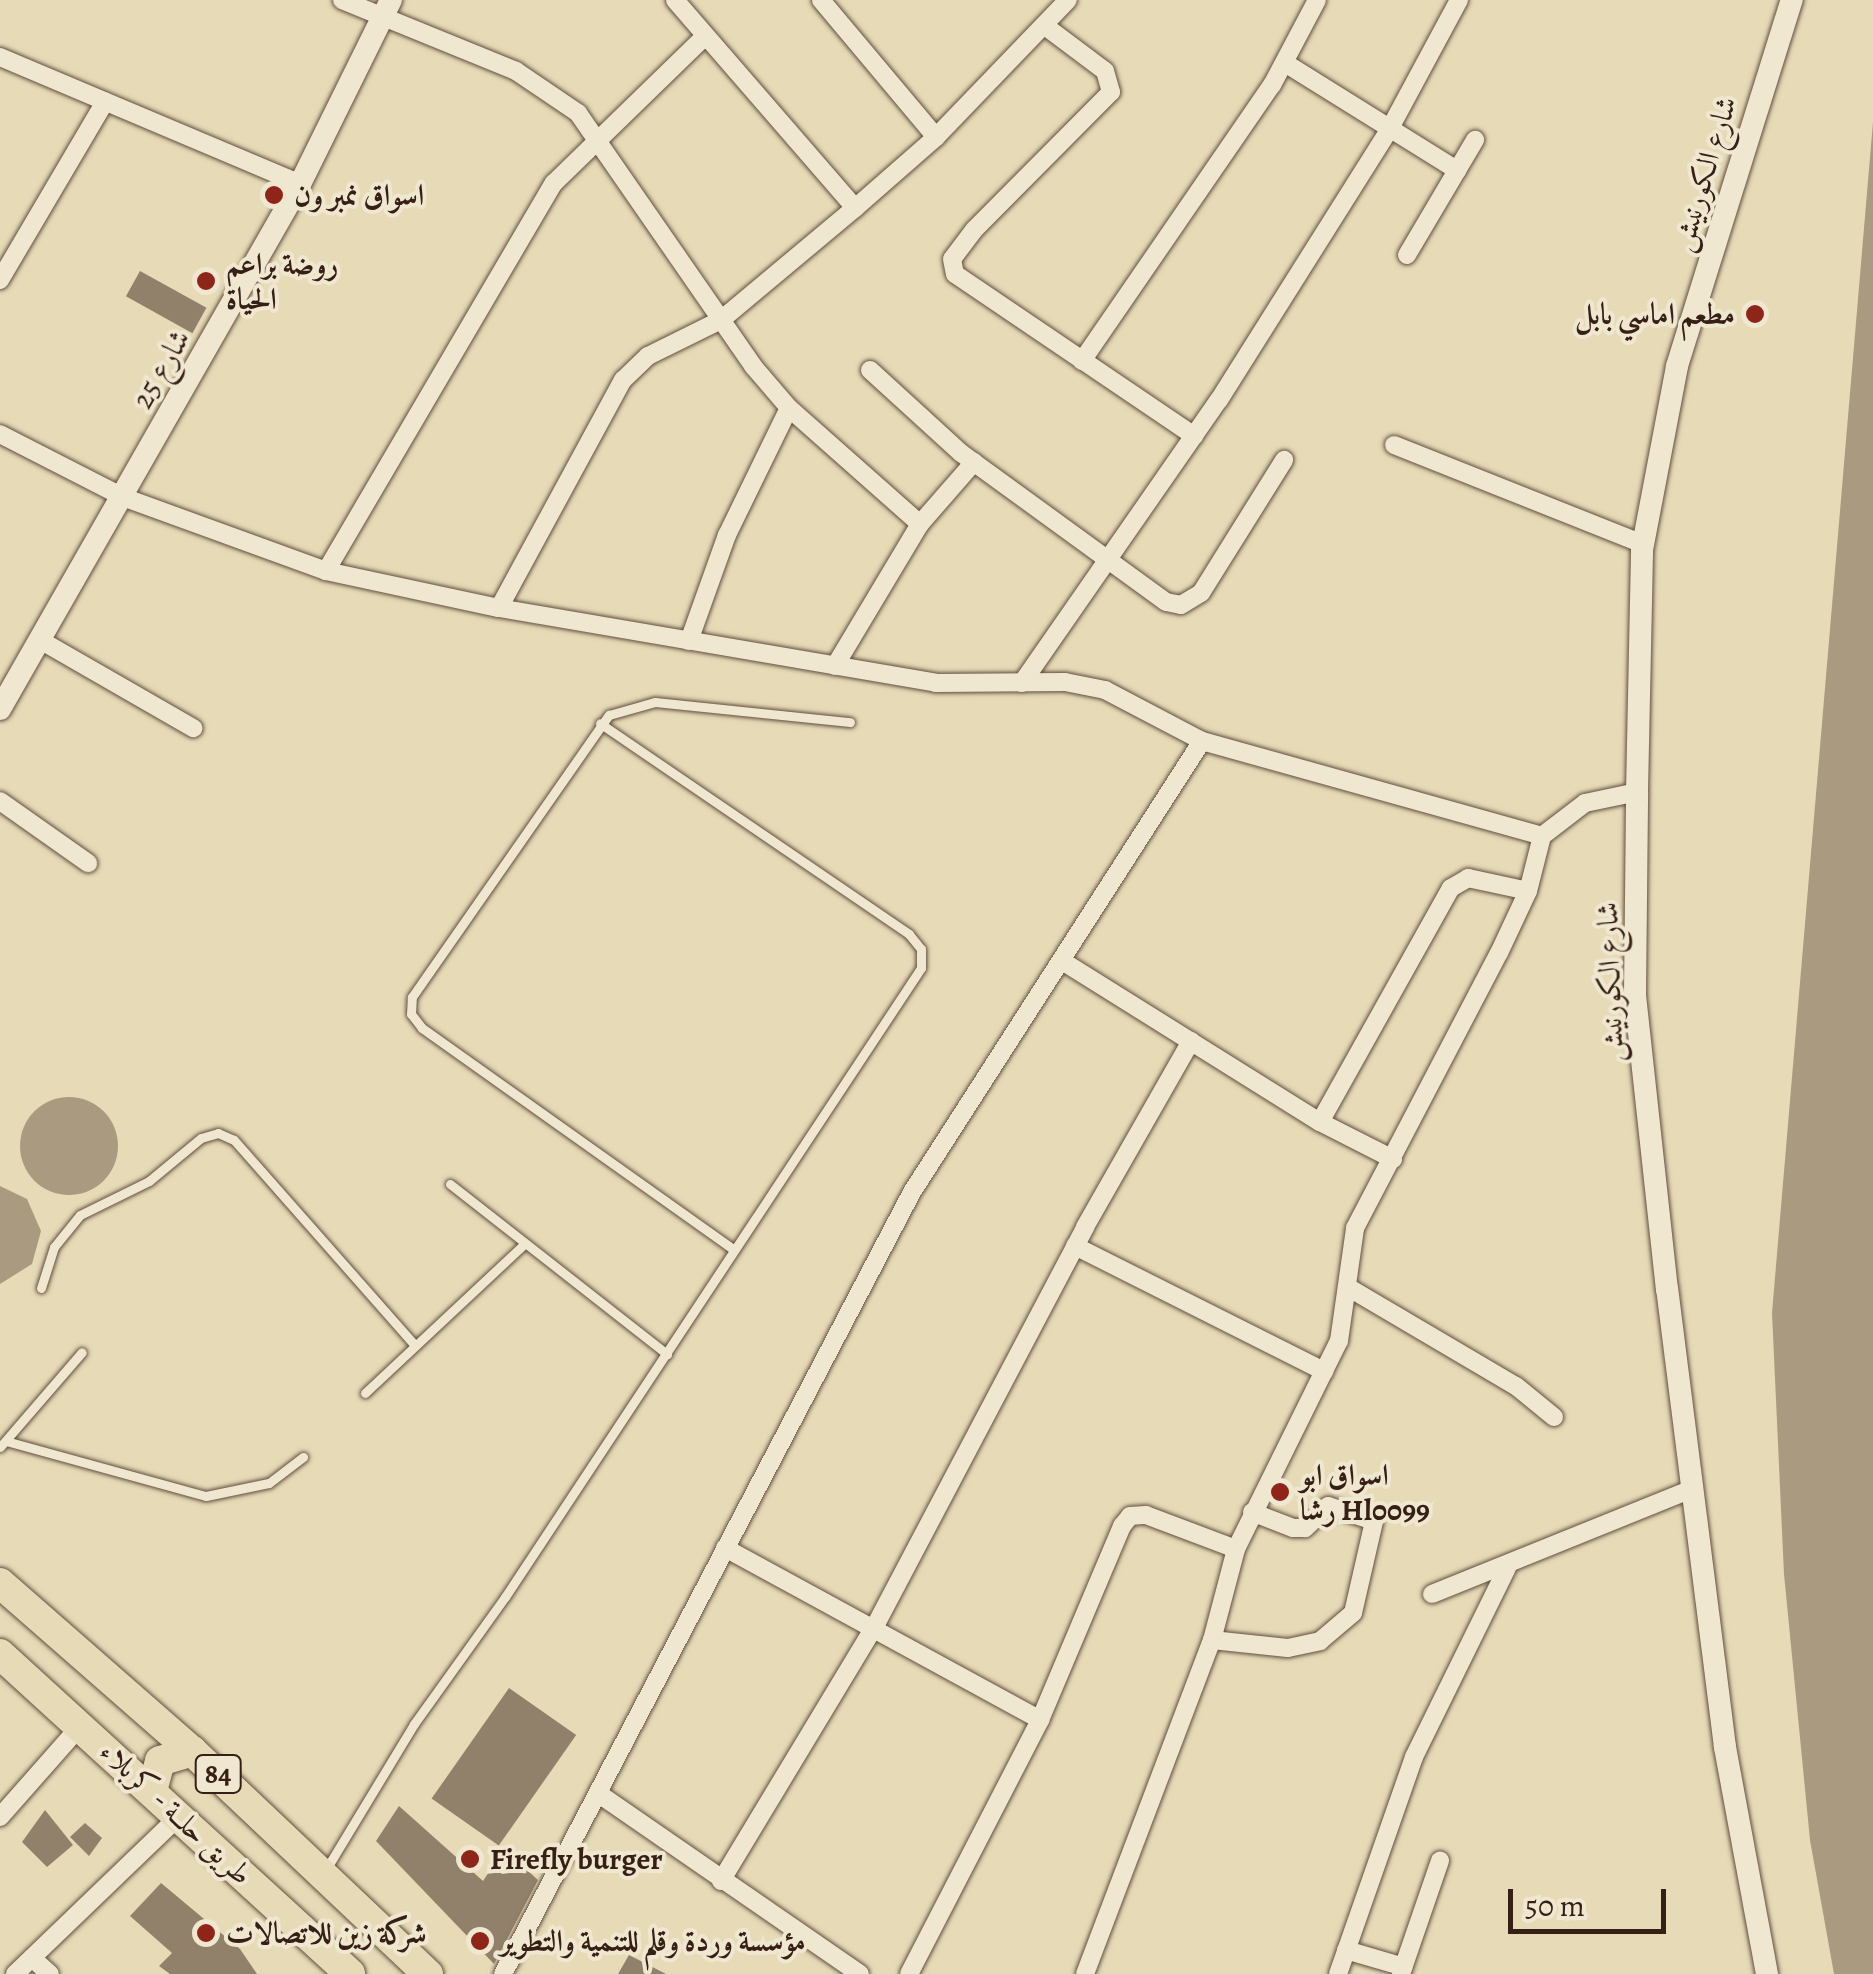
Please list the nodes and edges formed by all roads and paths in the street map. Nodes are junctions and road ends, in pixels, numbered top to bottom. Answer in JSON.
{"nodes":[{"id":1,"x":342,"y":0,"type":"edge"},
{"id":2,"x":675,"y":0,"type":"edge"},
{"id":3,"x":821,"y":0,"type":"edge"},
{"id":4,"x":1068,"y":0,"type":"edge"},
{"id":5,"x":1317,"y":0,"type":"edge"},
{"id":6,"x":1459,"y":0,"type":"edge"},
{"id":7,"x":1792,"y":0,"type":"edge"},
{"id":8,"x":386,"y":11,"type":"edge"},
{"id":9,"x":1044,"y":26,"type":"junction"},
{"id":10,"x":703,"y":38,"type":"junction"},
{"id":11,"x":0,"y":58,"type":"edge"},
{"id":12,"x":1286,"y":63,"type":"junction"},
{"id":13,"x":104,"y":102,"type":"junction"},
{"id":14,"x":1389,"y":130,"type":"junction"},
{"id":15,"x":595,"y":136,"type":"junction"},
{"id":16,"x":936,"y":137,"type":"junction"},
{"id":17,"x":1475,"y":140,"type":"dead end"},
{"id":18,"x":1457,"y":170,"type":"junction"},
{"id":19,"x":300,"y":184,"type":"junction"},
{"id":20,"x":855,"y":208,"type":"junction"},
{"id":21,"x":0,"y":240,"type":"edge"},
{"id":22,"x":18,"y":248,"type":"junction"},
{"id":23,"x":1408,"y":255,"type":"dead end"},
{"id":24,"x":0,"y":280,"type":"edge"},
{"id":25,"x":721,"y":320,"type":"junction"},
{"id":26,"x":1082,"y":361,"type":"junction"},
{"id":27,"x":870,"y":370,"type":"dead end"},
{"id":28,"x":789,"y":408,"type":"junction"},
{"id":29,"x":0,"y":434,"type":"edge"},
{"id":30,"x":1194,"y":436,"type":"junction"},
{"id":31,"x":1394,"y":445,"type":"dead end"},
{"id":32,"x":1284,"y":460,"type":"dead end"},
{"id":33,"x":974,"y":462,"type":"junction"},
{"id":34,"x":123,"y":497,"type":"junction"},
{"id":35,"x":920,"y":524,"type":"junction"},
{"id":36,"x":1643,"y":544,"type":"junction"},
{"id":37,"x":1106,"y":560,"type":"junction"},
{"id":38,"x":326,"y":571,"type":"junction"},
{"id":39,"x":499,"y":608,"type":"junction"},
{"id":40,"x":40,"y":640,"type":"junction"},
{"id":41,"x":689,"y":641,"type":"junction"},
{"id":42,"x":835,"y":666,"type":"junction"},
{"id":43,"x":1022,"y":683,"type":"junction"},
{"id":44,"x":0,"y":709,"type":"edge"},
{"id":45,"x":850,"y":722,"type":"dead end"},
{"id":46,"x":600,"y":723,"type":"junction"},
{"id":47,"x":193,"y":728,"type":"dead end"},
{"id":48,"x":1202,"y":742,"type":"junction"},
{"id":49,"x":1637,"y":792,"type":"junction"},
{"id":50,"x":0,"y":801,"type":"edge"},
{"id":51,"x":1542,"y":836,"type":"junction"},
{"id":52,"x":88,"y":863,"type":"dead end"},
{"id":53,"x":1528,"y":891,"type":"junction"},
{"id":54,"x":1062,"y":962,"type":"junction"},
{"id":55,"x":1191,"y":1041,"type":"junction"},
{"id":56,"x":1320,"y":1122,"type":"junction"},
{"id":57,"x":1392,"y":1159,"type":"junction"},
{"id":58,"x":450,"y":1184,"type":"dead end"},
{"id":59,"x":522,"y":1246,"type":"junction"},
{"id":60,"x":1075,"y":1246,"type":"junction"},
{"id":61,"x":733,"y":1249,"type":"junction"},
{"id":62,"x":40,"y":1288,"type":"dead end"},
{"id":63,"x":1351,"y":1289,"type":"junction"},
{"id":64,"x":415,"y":1345,"type":"junction"},
{"id":65,"x":82,"y":1352,"type":"dead end"},
{"id":66,"x":667,"y":1354,"type":"junction"},
{"id":67,"x":1324,"y":1370,"type":"junction"},
{"id":68,"x":365,"y":1393,"type":"dead end"},
{"id":69,"x":1554,"y":1417,"type":"dead end"},
{"id":70,"x":3,"y":1444,"type":"edge"},
{"id":71,"x":303,"y":1457,"type":"dead end"},
{"id":72,"x":1692,"y":1489,"type":"junction"},
{"id":73,"x":1252,"y":1512,"type":"junction"},
{"id":74,"x":726,"y":1548,"type":"junction"},
{"id":75,"x":1236,"y":1549,"type":"junction"},
{"id":76,"x":1507,"y":1568,"type":"junction"},
{"id":77,"x":0,"y":1583,"type":"edge"},
{"id":78,"x":1432,"y":1594,"type":"dead end"},
{"id":79,"x":875,"y":1626,"type":"junction"},
{"id":80,"x":1212,"y":1640,"type":"junction"},
{"id":81,"x":0,"y":1654,"type":"edge"},
{"id":82,"x":122,"y":1688,"type":"junction"},
{"id":83,"x":1040,"y":1720,"type":"junction"},
{"id":84,"x":83,"y":1726,"type":"junction"},
{"id":85,"x":192,"y":1751,"type":"junction"},
{"id":86,"x":152,"y":1791,"type":"junction"},
{"id":87,"x":599,"y":1794,"type":"junction"},
{"id":88,"x":178,"y":1816,"type":"junction"},
{"id":89,"x":0,"y":1817,"type":"edge"},
{"id":90,"x":1440,"y":1861,"type":"dead end"},
{"id":91,"x":323,"y":1873,"type":"junction"},
{"id":92,"x":721,"y":1881,"type":"junction"},
{"id":93,"x":1346,"y":1950,"type":"junction"},
{"id":94,"x":32,"y":1958,"type":"junction"},
{"id":95,"x":1403,"y":1970,"type":"edge"},
{"id":96,"x":15,"y":1974,"type":"edge"},
{"id":97,"x":50,"y":1974,"type":"edge"},
{"id":98,"x":350,"y":1974,"type":"edge"},
{"id":99,"x":428,"y":1974,"type":"edge"},
{"id":100,"x":504,"y":1974,"type":"edge"},
{"id":101,"x":860,"y":1974,"type":"edge"},
{"id":102,"x":909,"y":1974,"type":"edge"},
{"id":103,"x":1084,"y":1974,"type":"edge"},
{"id":104,"x":1338,"y":1974,"type":"edge"},
{"id":105,"x":1767,"y":1974,"type":"edge"}],
"edges":[{"from":1,"to":8,"type":"street"},
{"from":2,"to":10,"type":"street"},
{"from":3,"to":16,"type":"street"},
{"from":4,"to":9,"type":"street"},
{"from":5,"to":12,"type":"street"},
{"from":6,"to":14,"type":"street"},
{"from":7,"to":36,"type":"street","name":"شارع الكورنيش"},
{"from":8,"to":15,"type":"street"},
{"from":8,"to":19,"type":"street","name":"شارع 25"},
{"from":9,"to":16,"type":"street"},
{"from":9,"to":26,"type":"street"},
{"from":10,"to":15,"type":"street"},
{"from":10,"to":20,"type":"street"},
{"from":11,"to":13,"type":"street"},
{"from":12,"to":14,"type":"street"},
{"from":12,"to":26,"type":"street"},
{"from":13,"to":19,"type":"street"},
{"from":13,"to":22,"type":"street"},
{"from":14,"to":18,"type":"street"},
{"from":14,"to":30,"type":"street"},
{"from":15,"to":25,"type":"street"},
{"from":15,"to":38,"type":"street"},
{"from":16,"to":20,"type":"street"},
{"from":17,"to":18,"type":"street"},
{"from":18,"to":23,"type":"street"},
{"from":19,"to":34,"type":"street","name":"شارع 25"},
{"from":20,"to":25,"type":"street"},
{"from":21,"to":22,"type":"street"},
{"from":22,"to":24,"type":"street"},
{"from":25,"to":28,"type":"street"},
{"from":25,"to":39,"type":"street"},
{"from":26,"to":30,"type":"street"},
{"from":27,"to":33,"type":"street"},
{"from":28,"to":35,"type":"street"},
{"from":28,"to":41,"type":"street"},
{"from":29,"to":34,"type":"street"},
{"from":30,"to":37,"type":"street"},
{"from":31,"to":36,"type":"street"},
{"from":32,"to":37,"type":"street"},
{"from":33,"to":35,"type":"street"},
{"from":33,"to":37,"type":"street"},
{"from":34,"to":38,"type":"street"},
{"from":34,"to":40,"type":"street","name":"شارع 25"},
{"from":35,"to":42,"type":"street"},
{"from":36,"to":49,"type":"street","name":"شارع الكورنيش"},
{"from":37,"to":43,"type":"street"},
{"from":38,"to":39,"type":"street"},
{"from":39,"to":41,"type":"street"},
{"from":40,"to":44,"type":"street","name":"شارع 25"},
{"from":40,"to":47,"type":"street"},
{"from":41,"to":42,"type":"street"},
{"from":42,"to":43,"type":"street"},
{"from":43,"to":48,"type":"street"},
{"from":45,"to":46,"type":"lane"},
{"from":46,"to":61,"type":"lane"},
{"from":46,"to":61,"type":"lane"},
{"from":48,"to":51,"type":"street"},
{"from":48,"to":54,"type":"street"},
{"from":49,"to":51,"type":"street"},
{"from":49,"to":72,"type":"street","name":"شارع الكورنيش"},
{"from":50,"to":52,"type":"street"},
{"from":51,"to":53,"type":"street"},
{"from":53,"to":56,"type":"street"},
{"from":53,"to":57,"type":"street"},
{"from":54,"to":55,"type":"street"},
{"from":54,"to":74,"type":"street"},
{"from":55,"to":56,"type":"street"},
{"from":55,"to":60,"type":"street"},
{"from":56,"to":57,"type":"street"},
{"from":57,"to":63,"type":"street"},
{"from":58,"to":59,"type":"lane"},
{"from":59,"to":64,"type":"lane"},
{"from":59,"to":66,"type":"lane"},
{"from":60,"to":67,"type":"street"},
{"from":60,"to":79,"type":"street"},
{"from":61,"to":66,"type":"lane"},
{"from":62,"to":64,"type":"lane"},
{"from":63,"to":67,"type":"street"},
{"from":63,"to":69,"type":"street"},
{"from":64,"to":68,"type":"lane"},
{"from":65,"to":70,"type":"lane"},
{"from":66,"to":91,"type":"lane"},
{"from":67,"to":73,"type":"street"},
{"from":70,"to":71,"type":"lane"},
{"from":72,"to":76,"type":"street"},
{"from":72,"to":105,"type":"street","name":"شارع الكورنيش"},
{"from":73,"to":75,"type":"street"},
{"from":73,"to":80,"type":"street"},
{"from":74,"to":79,"type":"street"},
{"from":74,"to":87,"type":"street"},
{"from":75,"to":80,"type":"street"},
{"from":75,"to":83,"type":"street"},
{"from":76,"to":78,"type":"street"},
{"from":76,"to":93,"type":"street"},
{"from":77,"to":82,"type":"main road","name":"طريق حلــة - كربلاء","number":"84"},
{"from":79,"to":83,"type":"street"},
{"from":79,"to":92,"type":"street"},
{"from":80,"to":103,"type":"street"},
{"from":81,"to":84,"type":"main road","name":"طريق حلــة - كربلاء","number":"84"},
{"from":82,"to":84,"type":"main road"},
{"from":82,"to":85,"type":"main road","name":"طريق حلــة - كربلاء","number":"84"},
{"from":83,"to":102,"type":"street"},
{"from":84,"to":86,"type":"main road","name":"طريق حلــة - كربلاء","number":"84"},
{"from":84,"to":89,"type":"street"},
{"from":85,"to":86,"type":"main road"},
{"from":85,"to":91,"type":"main road","name":"طريق حلــة - كربلاء","number":"84"},
{"from":86,"to":88,"type":"main road","name":"طريق حلــة - كربلاء","number":"84"},
{"from":87,"to":92,"type":"street"},
{"from":87,"to":100,"type":"street"},
{"from":88,"to":94,"type":"street"},
{"from":88,"to":98,"type":"main road","name":"طريق حلــة - كربلاء","number":"84"},
{"from":90,"to":95,"type":"street"},
{"from":91,"to":99,"type":"main road","name":"طريق حلــة - كربلاء","number":"84"},
{"from":92,"to":101,"type":"street"},
{"from":93,"to":95,"type":"street"},
{"from":93,"to":104,"type":"street"},
{"from":94,"to":96,"type":"street"},
{"from":94,"to":97,"type":"street"}]}
